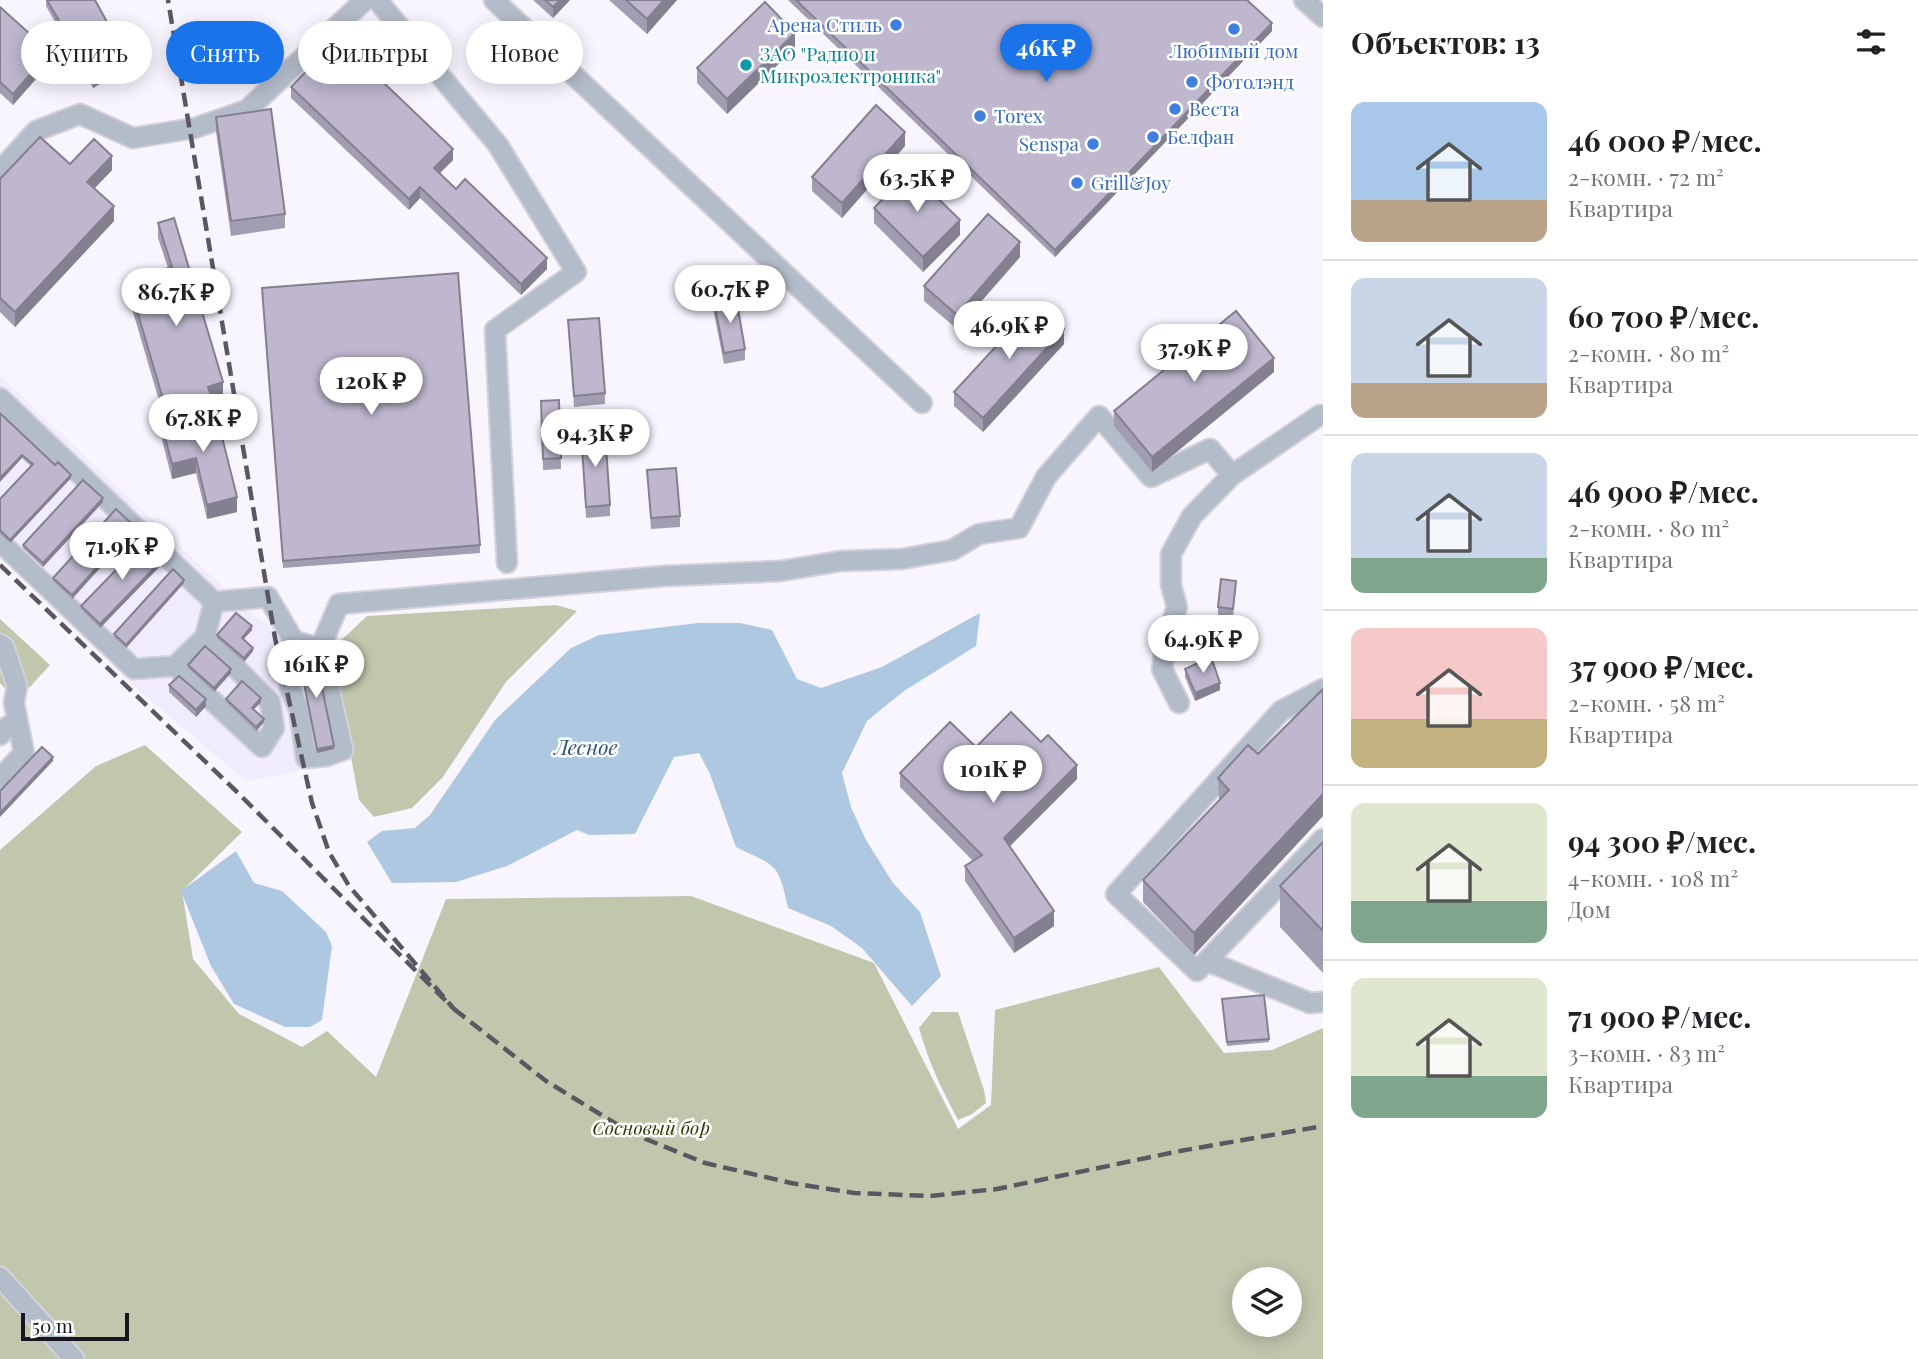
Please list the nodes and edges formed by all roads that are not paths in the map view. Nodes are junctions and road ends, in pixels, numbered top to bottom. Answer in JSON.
{"nodes":[{"id":1,"x":365,"y":0,"type":"edge"},
{"id":2,"x":377,"y":0,"type":"edge"},
{"id":3,"x":494,"y":0,"type":"edge"},
{"id":4,"x":1304,"y":0,"type":"edge"},
{"id":5,"x":1323,"y":17,"type":"edge"},
{"id":6,"x":3,"y":160,"type":"edge"},
{"id":7,"x":0,"y":398,"type":"edge"},
{"id":8,"x":922,"y":403,"type":"dead end"},
{"id":9,"x":1322,"y":417,"type":"edge"},
{"id":10,"x":1232,"y":475,"type":"junction"},
{"id":11,"x":0,"y":541,"type":"edge"},
{"id":12,"x":508,"y":563,"type":"dead end"},
{"id":13,"x":214,"y":603,"type":"junction"},
{"id":14,"x":205,"y":636,"type":"junction"},
{"id":15,"x":294,"y":640,"type":"junction"},
{"id":16,"x":0,"y":643,"type":"edge"},
{"id":17,"x":320,"y":648,"type":"junction"},
{"id":18,"x":175,"y":666,"type":"junction"},
{"id":19,"x":1323,"y":689,"type":"edge"},
{"id":20,"x":1179,"y":704,"type":"dead end"},
{"id":21,"x":0,"y":778,"type":"edge"},
{"id":22,"x":1323,"y":839,"type":"edge"},
{"id":23,"x":1207,"y":961,"type":"junction"},
{"id":24,"x":1323,"y":1002,"type":"edge"},
{"id":25,"x":0,"y":1277,"type":"edge"},
{"id":26,"x":74,"y":1359,"type":"edge"}],
"edges":[{"from":1,"to":6,"type":"street"},
{"from":2,"to":12,"type":"street"},
{"from":3,"to":8,"type":"street"},
{"from":4,"to":5,"type":"street"},
{"from":7,"to":13,"type":"street"},
{"from":9,"to":10,"type":"street"},
{"from":10,"to":17,"type":"street"},
{"from":10,"to":20,"type":"street"},
{"from":11,"to":18,"type":"street"},
{"from":13,"to":14,"type":"street"},
{"from":13,"to":15,"type":"street"},
{"from":14,"to":18,"type":"street"},
{"from":14,"to":18,"type":"street"},
{"from":15,"to":17,"type":"street"},
{"from":15,"to":17,"type":"street"},
{"from":16,"to":21,"type":"street"},
{"from":19,"to":23,"type":"street"},
{"from":22,"to":23,"type":"street"},
{"from":23,"to":24,"type":"street"},
{"from":25,"to":26,"type":"street"}]}
